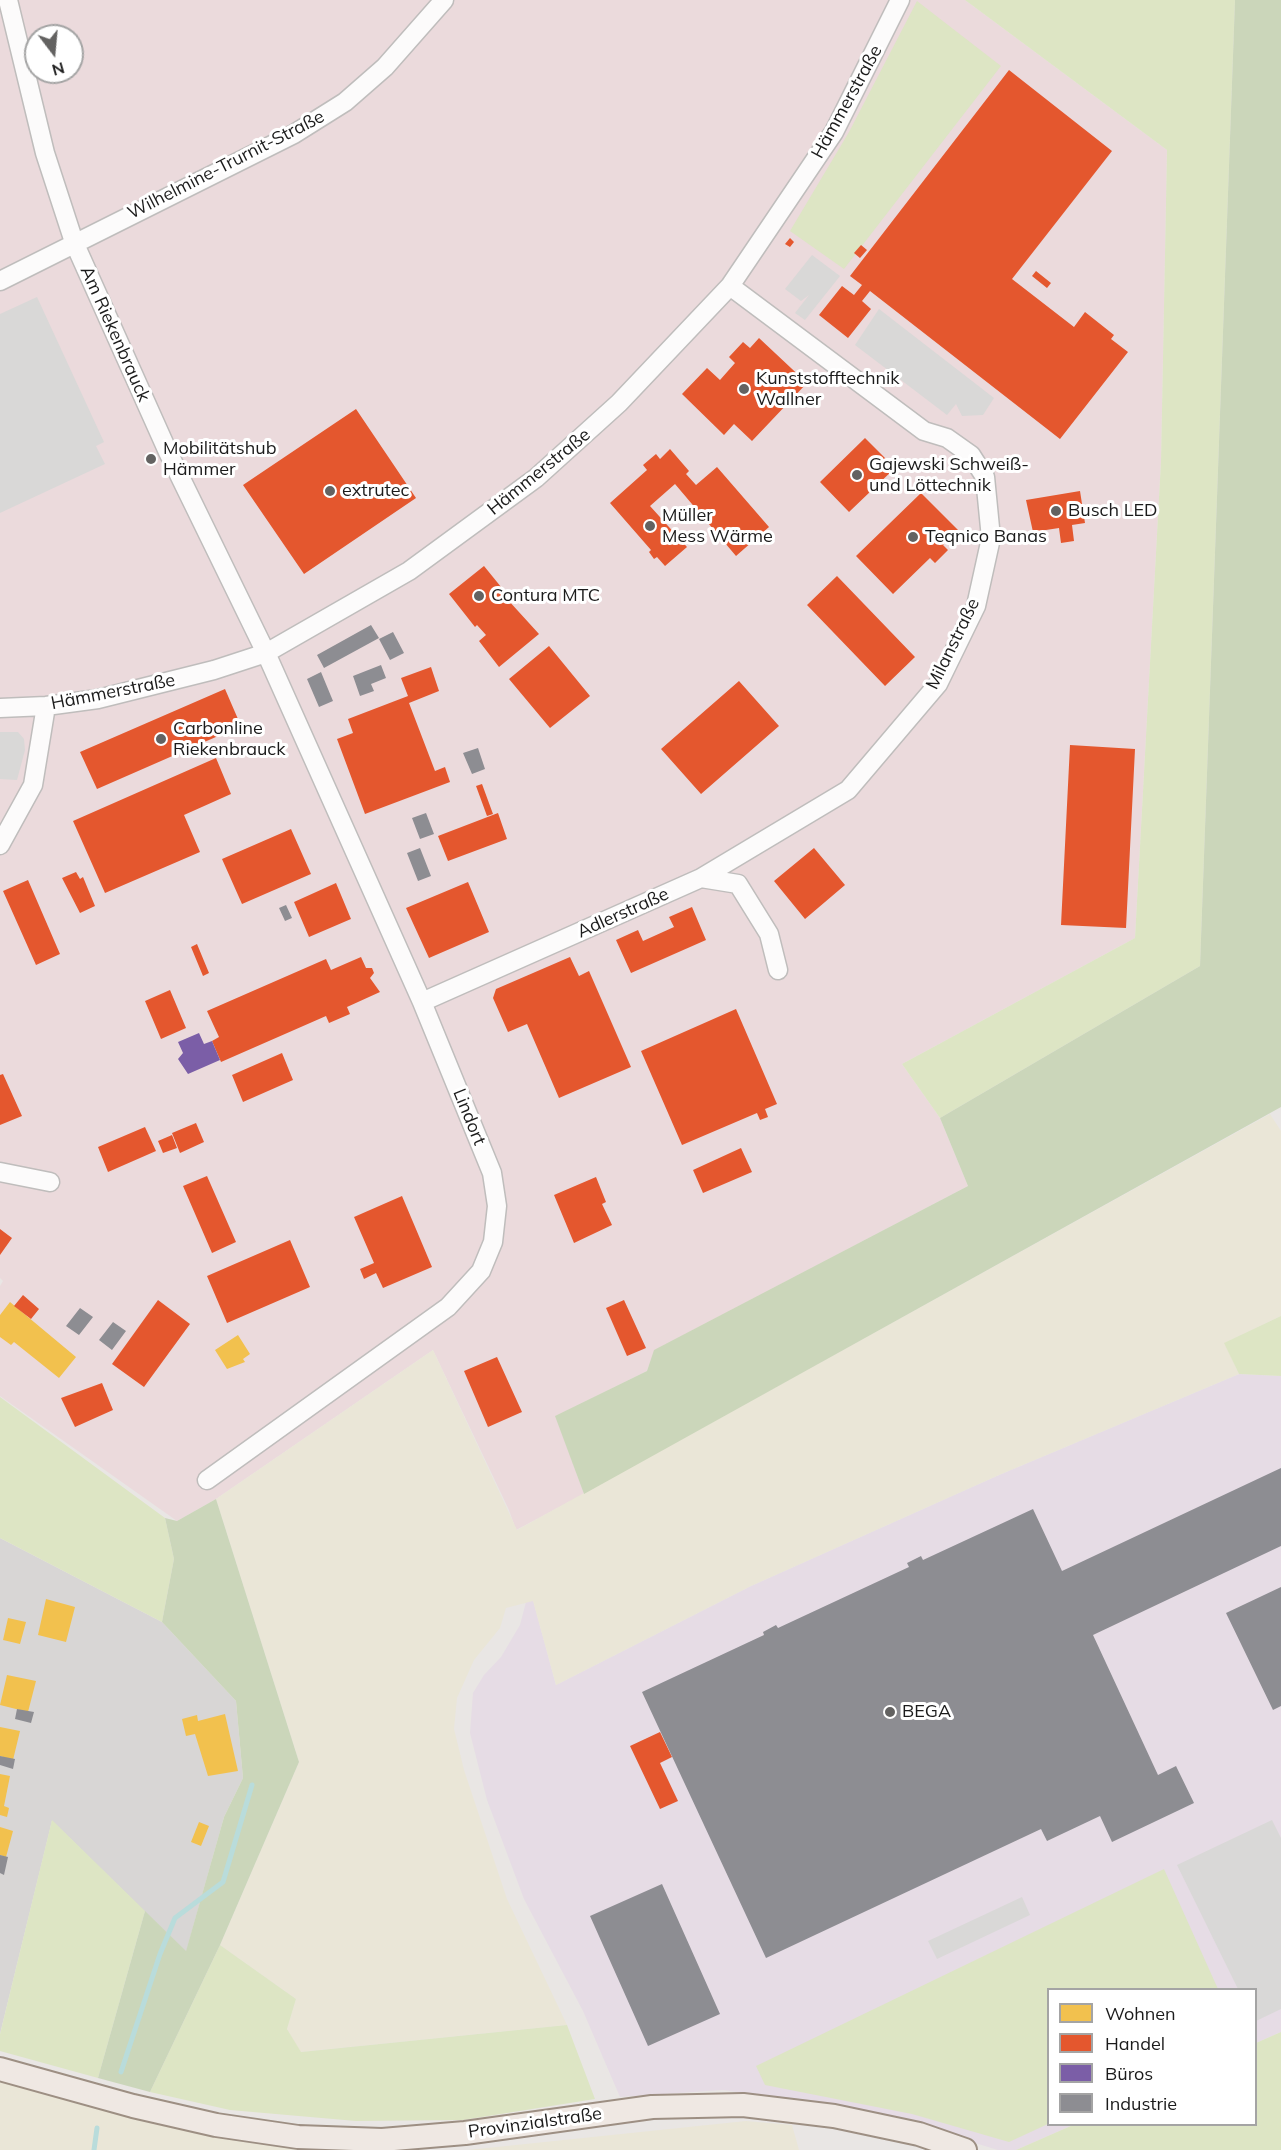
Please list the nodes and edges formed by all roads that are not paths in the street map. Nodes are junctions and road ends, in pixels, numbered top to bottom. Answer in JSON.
{"nodes":[{"id":1,"x":8,"y":0,"type":"edge"},
{"id":2,"x":444,"y":0,"type":"edge"},
{"id":3,"x":900,"y":0,"type":"edge"},
{"id":4,"x":74,"y":242,"type":"junction"},
{"id":5,"x":0,"y":281,"type":"edge"},
{"id":6,"x":730,"y":286,"type":"junction"},
{"id":7,"x":266,"y":652,"type":"junction"},
{"id":8,"x":46,"y":706,"type":"junction"},
{"id":9,"x":0,"y":708,"type":"edge"},
{"id":10,"x":0,"y":845,"type":"edge"},
{"id":11,"x":701,"y":878,"type":"junction"},
{"id":12,"x":778,"y":970,"type":"dead end"},
{"id":13,"x":422,"y":1002,"type":"junction"},
{"id":14,"x":0,"y":1172,"type":"edge"},
{"id":15,"x":50,"y":1182,"type":"dead end"},
{"id":16,"x":207,"y":1480,"type":"dead end"},
{"id":17,"x":0,"y":2068,"type":"edge"},
{"id":18,"x":965,"y":2150,"type":"edge"}],
"edges":[{"from":1,"to":4,"type":"street","name":"Am Riekenbrauck"},
{"from":2,"to":4,"type":"street","name":"Wilhelmine-Trurnit-Straße"},
{"from":3,"to":6,"type":"street","name":"Hämmerstraße"},
{"from":4,"to":5,"type":"street","name":"Wilhelmine-Trurnit-Straße"},
{"from":4,"to":7,"type":"street","name":"Am Riekenbrauck"},
{"from":6,"to":7,"type":"street","name":"Hämmerstraße"},
{"from":6,"to":11,"type":"street","name":"Milanstraße"},
{"from":7,"to":8,"type":"street","name":"Hämmerstraße"},
{"from":7,"to":13,"type":"street","name":"Lindort"},
{"from":8,"to":9,"type":"street","name":"Hämmerstraße"},
{"from":8,"to":10,"type":"street"},
{"from":11,"to":12,"type":"street"},
{"from":11,"to":13,"type":"street","name":"Adlerstraße"},
{"from":13,"to":16,"type":"street","name":"Lindort"},
{"from":14,"to":15,"type":"street"},
{"from":17,"to":18,"type":"main road","name":"Provinzialstraße"}]}
